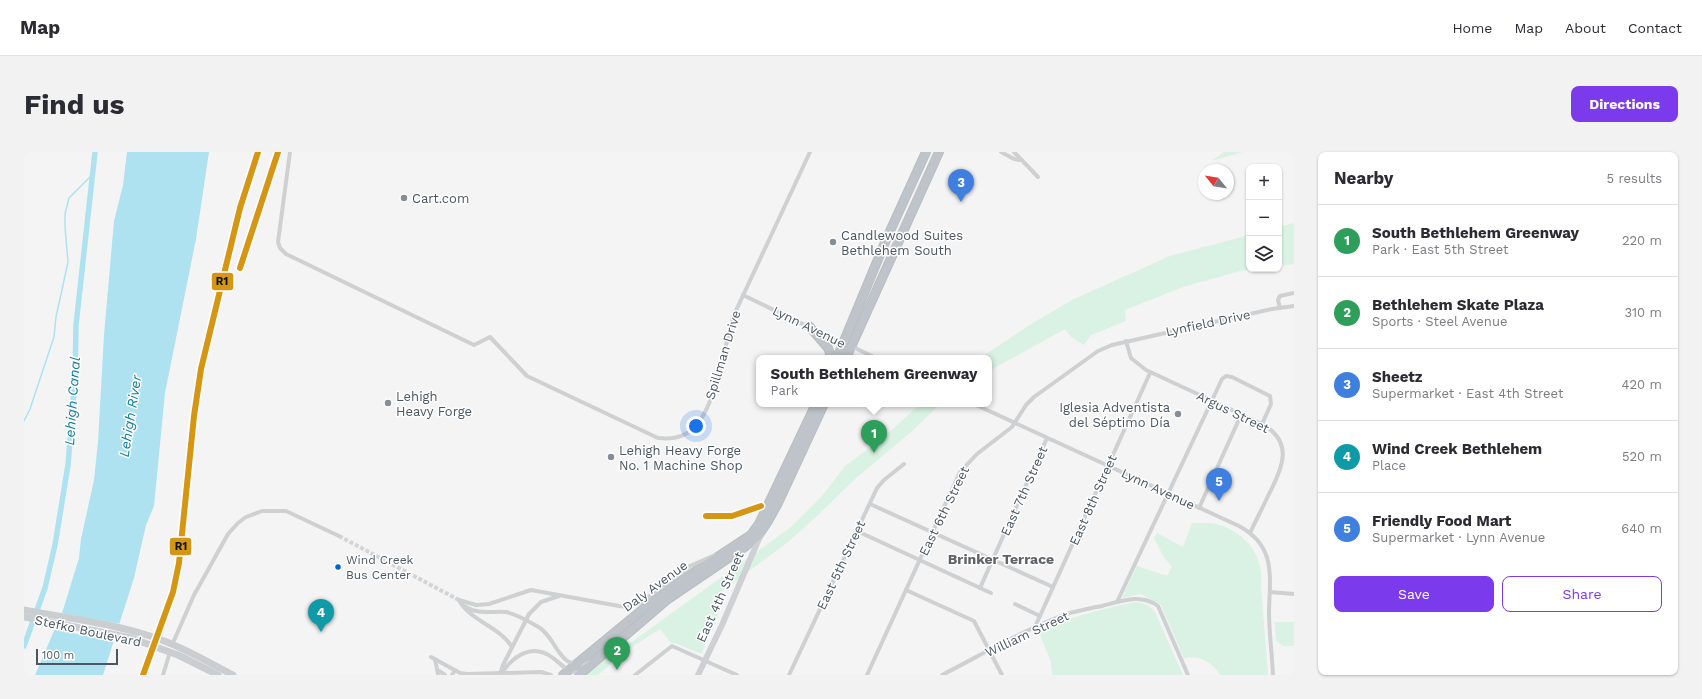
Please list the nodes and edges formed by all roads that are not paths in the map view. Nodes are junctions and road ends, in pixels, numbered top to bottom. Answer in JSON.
{"nodes":[{"id":1,"x":290,"y":152,"type":"edge"},
{"id":2,"x":810,"y":152,"type":"edge"},
{"id":3,"x":926,"y":152,"type":"edge"},
{"id":4,"x":939,"y":152,"type":"edge"},
{"id":5,"x":1001,"y":152,"type":"edge"},
{"id":6,"x":1014,"y":152,"type":"edge"},
{"id":7,"x":1019,"y":160,"type":"junction"},
{"id":8,"x":1038,"y":177,"type":"dead end"},
{"id":9,"x":1294,"y":293,"type":"edge"},
{"id":10,"x":743,"y":295,"type":"junction"},
{"id":11,"x":1294,"y":306,"type":"edge"},
{"id":12,"x":1280,"y":308,"type":"junction"},
{"id":13,"x":809,"y":326,"type":"junction"},
{"id":14,"x":1124,"y":342,"type":"junction"},
{"id":15,"x":848,"y":345,"type":"junction"},
{"id":16,"x":831,"y":355,"type":"edge"},
{"id":17,"x":840,"y":355,"type":"edge"},
{"id":18,"x":846,"y":355,"type":"edge"},
{"id":19,"x":870,"y":355,"type":"edge"},
{"id":20,"x":1150,"y":373,"type":"junction"},
{"id":21,"x":1210,"y":401,"type":"junction"},
{"id":22,"x":815,"y":407,"type":"edge"},
{"id":23,"x":823,"y":407,"type":"edge"},
{"id":24,"x":980,"y":407,"type":"edge"},
{"id":25,"x":1241,"y":415,"type":"junction"},
{"id":26,"x":1015,"y":423,"type":"junction"},
{"id":27,"x":1262,"y":424,"type":"junction"},
{"id":28,"x":1047,"y":438,"type":"junction"},
{"id":29,"x":904,"y":464,"type":"dead end"},
{"id":30,"x":1108,"y":466,"type":"junction"},
{"id":31,"x":1168,"y":493,"type":"junction"},
{"id":32,"x":870,"y":504,"type":"junction"},
{"id":33,"x":1199,"y":508,"type":"junction"},
{"id":34,"x":762,"y":519,"type":"junction"},
{"id":35,"x":764,"y":528,"type":"junction"},
{"id":36,"x":857,"y":531,"type":"junction"},
{"id":37,"x":932,"y":533,"type":"junction"},
{"id":38,"x":1250,"y":533,"type":"junction"},
{"id":39,"x":339,"y":536,"type":"tunnel mouth"},
{"id":40,"x":732,"y":548,"type":"junction"},
{"id":41,"x":920,"y":560,"type":"junction"},
{"id":42,"x":993,"y":560,"type":"junction"},
{"id":43,"x":1053,"y":587,"type":"junction"},
{"id":44,"x":980,"y":588,"type":"junction"},
{"id":45,"x":906,"y":590,"type":"junction"},
{"id":46,"x":1270,"y":592,"type":"junction"},
{"id":47,"x":991,"y":593,"type":"dead end"},
{"id":48,"x":1294,"y":594,"type":"edge"},
{"id":49,"x":567,"y":597,"type":"junction"},
{"id":50,"x":461,"y":601,"type":"junction"},
{"id":51,"x":1117,"y":602,"type":"junction"},
{"id":52,"x":1015,"y":604,"type":"dead end"},
{"id":53,"x":24,"y":610,"type":"edge"},
{"id":54,"x":1040,"y":616,"type":"junction"},
{"id":55,"x":24,"y":617,"type":"edge"},
{"id":56,"x":1035,"y":627,"type":"junction"},
{"id":57,"x":512,"y":647,"type":"junction"},
{"id":58,"x":989,"y":651,"type":"junction"},
{"id":59,"x":595,"y":660,"type":"junction"},
{"id":60,"x":705,"y":660,"type":"junction"},
{"id":61,"x":443,"y":664,"type":"junction"},
{"id":62,"x":576,"y":664,"type":"junction"},
{"id":63,"x":455,"y":670,"type":"junction"},
{"id":64,"x":439,"y":672,"type":"junction"},
{"id":65,"x":565,"y":673,"type":"edge"},
{"id":66,"x":501,"y":674,"type":"edge"},
{"id":67,"x":580,"y":674,"type":"edge"},
{"id":68,"x":163,"y":675,"type":"edge"},
{"id":69,"x":218,"y":675,"type":"edge"},
{"id":70,"x":233,"y":675,"type":"edge"},
{"id":71,"x":445,"y":675,"type":"edge"},
{"id":72,"x":452,"y":675,"type":"edge"},
{"id":73,"x":551,"y":675,"type":"edge"},
{"id":74,"x":635,"y":675,"type":"edge"},
{"id":75,"x":698,"y":675,"type":"edge"},
{"id":76,"x":737,"y":675,"type":"edge"},
{"id":77,"x":789,"y":675,"type":"edge"},
{"id":78,"x":867,"y":675,"type":"edge"},
{"id":79,"x":942,"y":675,"type":"edge"},
{"id":80,"x":1002,"y":675,"type":"edge"},
{"id":81,"x":1188,"y":675,"type":"edge"},
{"id":82,"x":1273,"y":675,"type":"edge"}],
"edges":[{"from":1,"to":10,"type":"street","name":"Spillman Drive"},
{"from":2,"to":10,"type":"street","name":"Spillman Drive"},
{"from":3,"to":15,"type":"highway"},
{"from":4,"to":15,"type":"highway"},
{"from":5,"to":7,"type":"street"},
{"from":6,"to":7,"type":"street"},
{"from":7,"to":8,"type":"street"},
{"from":9,"to":12,"type":"street"},
{"from":10,"to":13,"type":"street","name":"Lynn Avenue"},
{"from":11,"to":12,"type":"street","name":"Lynfield Drive"},
{"from":12,"to":14,"type":"street","name":"Lynfield Drive"},
{"from":13,"to":15,"type":"street","name":"Lynn Avenue"},
{"from":13,"to":16,"type":"highway"},
{"from":14,"to":20,"type":"street","name":"Argus Street"},
{"from":14,"to":26,"type":"street","name":"East 6th Street"},
{"from":15,"to":17,"type":"highway"},
{"from":15,"to":18,"type":"highway"},
{"from":15,"to":19,"type":"street","name":"Lynn Avenue"},
{"from":20,"to":21,"type":"street","name":"Argus Street"},
{"from":20,"to":30,"type":"street","name":"East 8th Street"},
{"from":21,"to":25,"type":"street","name":"Argus Street"},
{"from":21,"to":27,"type":"street"},
{"from":21,"to":31,"type":"street"},
{"from":22,"to":34,"type":"highway"},
{"from":23,"to":35,"type":"highway","name":"East 4th Street"},
{"from":24,"to":26,"type":"street","name":"Lynn Avenue"},
{"from":25,"to":27,"type":"street","name":"Argus Street"},
{"from":25,"to":33,"type":"street"},
{"from":26,"to":28,"type":"street","name":"Lynn Avenue"},
{"from":26,"to":37,"type":"street","name":"East 6th Street"},
{"from":27,"to":38,"type":"street","name":"Argus Street"},
{"from":28,"to":30,"type":"street","name":"Lynn Avenue"},
{"from":28,"to":42,"type":"street","name":"East 7th Street"},
{"from":29,"to":32,"type":"street","name":"East 5th Street"},
{"from":30,"to":31,"type":"street","name":"Lynn Avenue"},
{"from":30,"to":43,"type":"street","name":"East 8th Street"},
{"from":31,"to":33,"type":"street","name":"Lynn Avenue"},
{"from":31,"to":51,"type":"street"},
{"from":32,"to":36,"type":"street","name":"East 5th Street"},
{"from":32,"to":37,"type":"street"},
{"from":33,"to":38,"type":"street","name":"Lynn Avenue"},
{"from":34,"to":35,"type":"main road"},
{"from":34,"to":40,"type":"highway","name":"Daly Avenue"},
{"from":35,"to":59,"type":"highway","name":"Daly Avenue"},
{"from":35,"to":60,"type":"main road","name":"East 4th Street"},
{"from":36,"to":41,"type":"street"},
{"from":36,"to":77,"type":"street","name":"East 5th Street"},
{"from":37,"to":41,"type":"street","name":"East 6th Street"},
{"from":37,"to":42,"type":"street"},
{"from":38,"to":46,"type":"street","name":"Lynn Avenue"},
{"from":39,"to":68,"type":"street"},
{"from":40,"to":49,"type":"street"},
{"from":40,"to":62,"type":"highway","name":"Daly Avenue"},
{"from":41,"to":44,"type":"street"},
{"from":41,"to":45,"type":"street","name":"East 6th Street"},
{"from":42,"to":43,"type":"street"},
{"from":42,"to":44,"type":"street","name":"East 7th Street"},
{"from":43,"to":54,"type":"street","name":"East 8th Street"},
{"from":44,"to":47,"type":"street"},
{"from":45,"to":58,"type":"street"},
{"from":45,"to":78,"type":"street","name":"East 6th Street"},
{"from":46,"to":48,"type":"street"},
{"from":46,"to":82,"type":"street","name":"Lynn Avenue"},
{"from":49,"to":50,"type":"street"},
{"from":49,"to":57,"type":"street","bridge":true},
{"from":50,"to":57,"type":"street"},
{"from":50,"to":62,"type":"street"},
{"from":51,"to":56,"type":"street","name":"William Street"},
{"from":51,"to":81,"type":"street","name":"William Street"},
{"from":52,"to":54,"type":"street"},
{"from":53,"to":70,"type":"main road","name":"Stefko Boulevard","bridge":true},
{"from":54,"to":56,"type":"street","name":"East 8th Street"},
{"from":55,"to":69,"type":"main road","name":"Stefko Boulevard","bridge":true},
{"from":56,"to":58,"type":"street","name":"William Street"},
{"from":57,"to":66,"type":"street"},
{"from":58,"to":79,"type":"street","name":"William Street"},
{"from":58,"to":80,"type":"street"},
{"from":59,"to":62,"type":"street"},
{"from":59,"to":67,"type":"highway","name":"Daly Avenue"},
{"from":60,"to":74,"type":"street"},
{"from":60,"to":75,"type":"main road","name":"East 4th Street"},
{"from":60,"to":76,"type":"street"},
{"from":61,"to":63,"type":"street"},
{"from":61,"to":64,"type":"street"},
{"from":61,"to":64,"type":"street"},
{"from":62,"to":65,"type":"highway","name":"Daly Avenue"},
{"from":63,"to":66,"type":"street"},
{"from":63,"to":72,"type":"street"},
{"from":64,"to":71,"type":"street"},
{"from":65,"to":66,"type":"street"},
{"from":65,"to":67,"type":"street"},
{"from":66,"to":73,"type":"street"}]}
